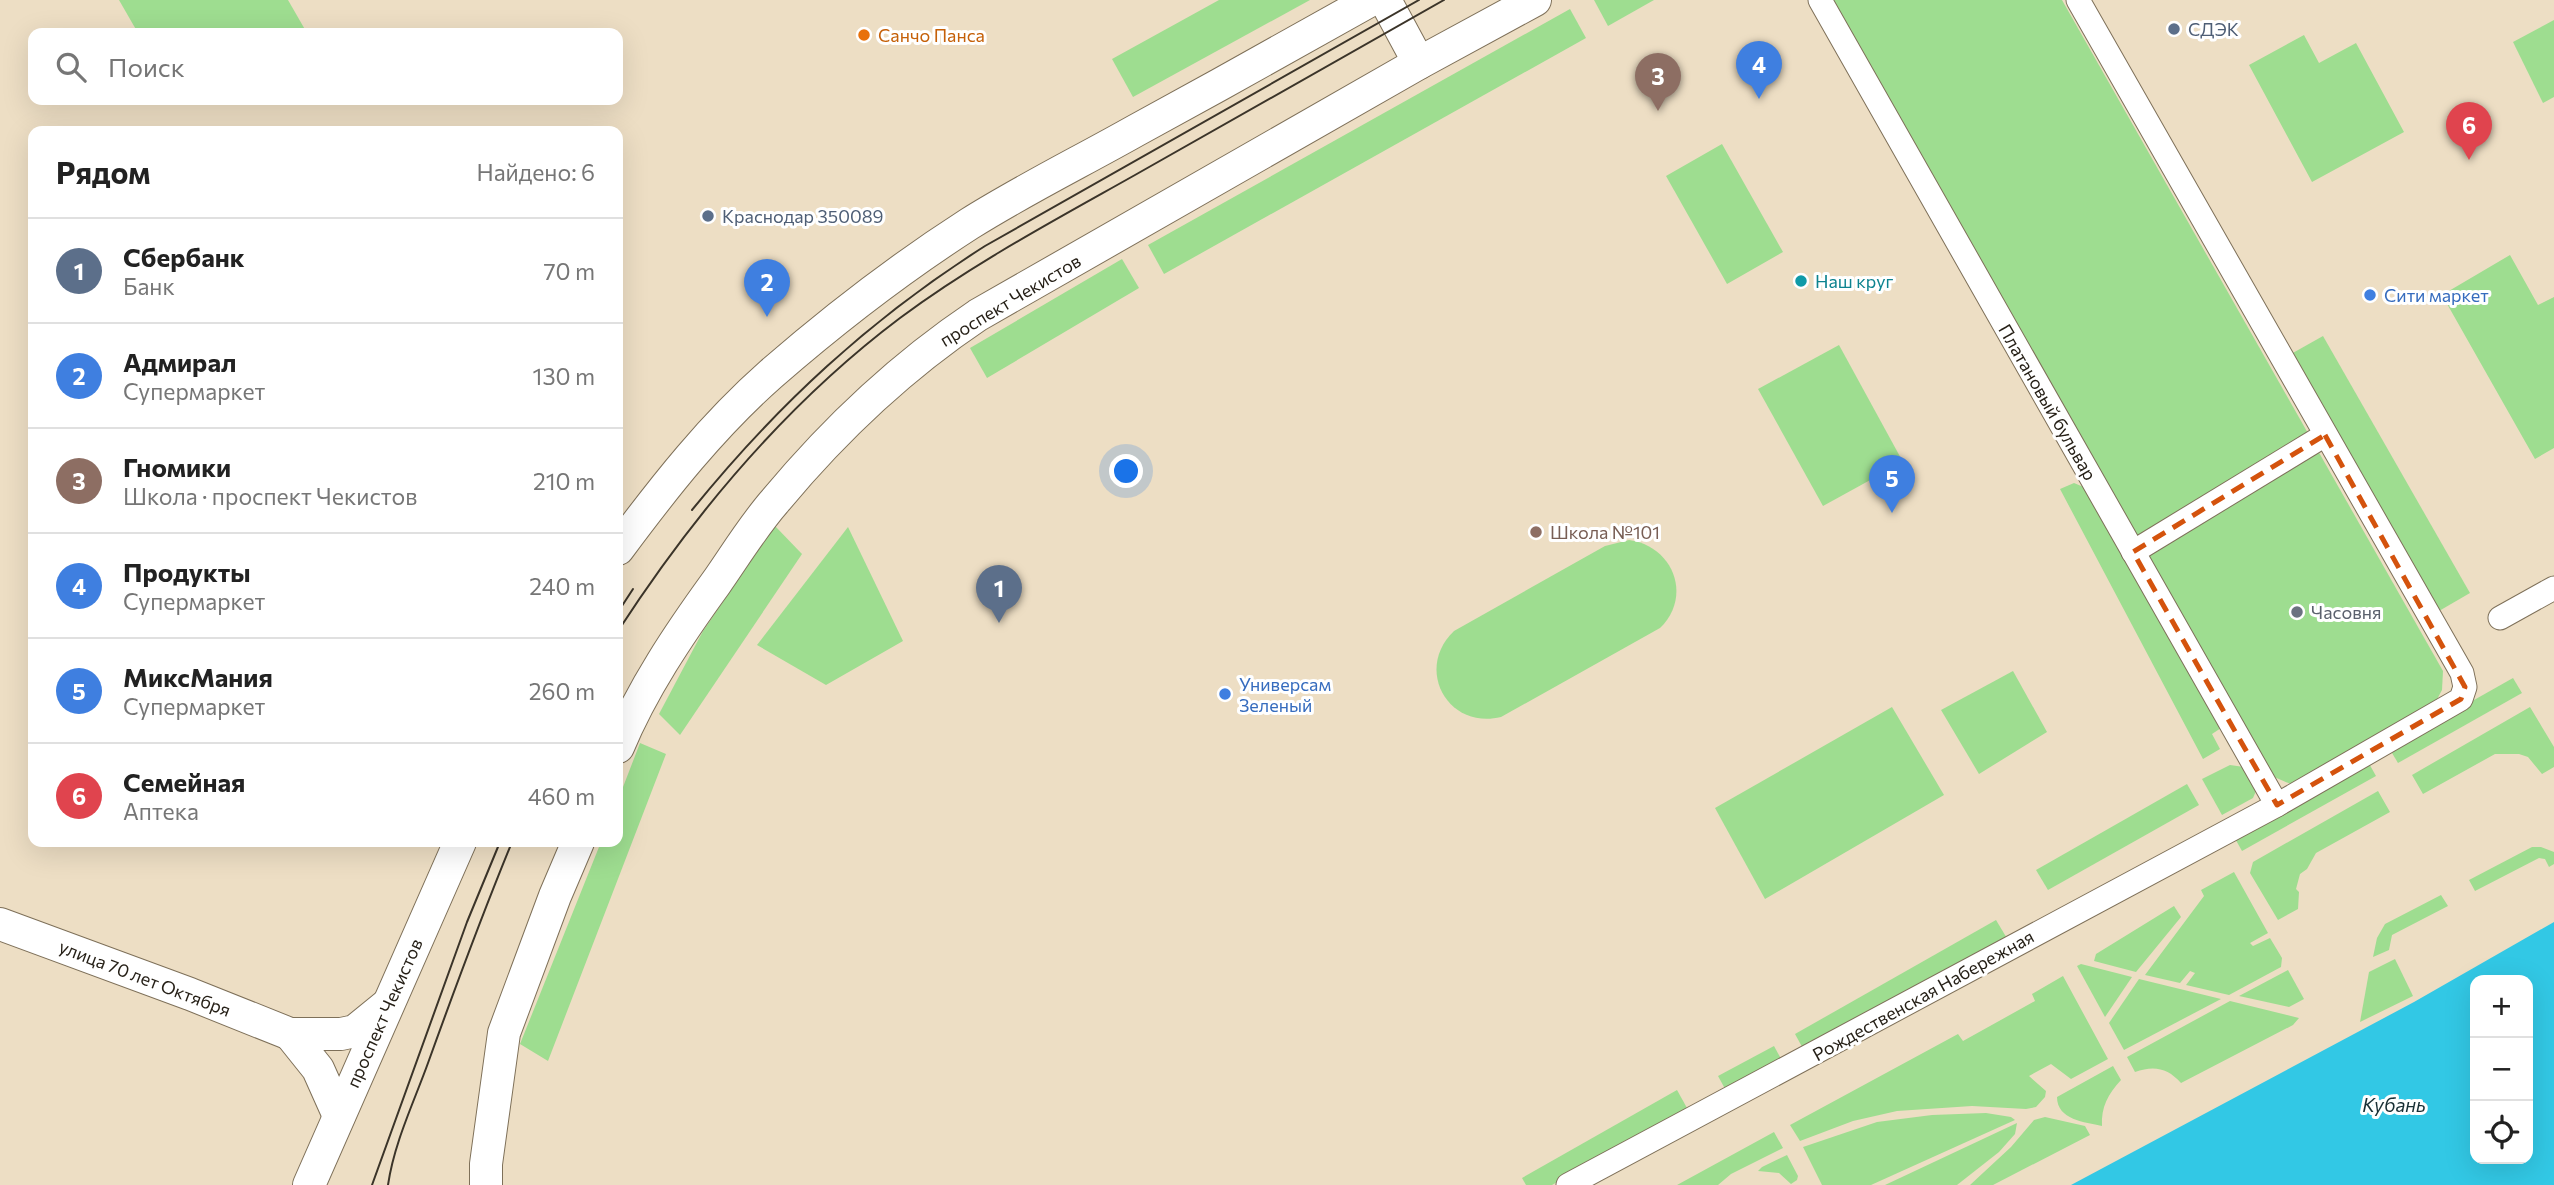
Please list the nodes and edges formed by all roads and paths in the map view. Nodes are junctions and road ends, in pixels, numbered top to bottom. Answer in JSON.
{"nodes":[{"id":1,"x":1371,"y":0,"type":"edge"},
{"id":2,"x":1385,"y":0,"type":"edge"},
{"id":3,"x":1535,"y":0,"type":"edge"},
{"id":4,"x":1820,"y":0,"type":"edge"},
{"id":5,"x":2078,"y":0,"type":"edge"},
{"id":6,"x":1419,"y":63,"type":"junction"},
{"id":7,"x":2325,"y":435,"type":"junction"},
{"id":8,"x":623,"y":542,"type":"edge"},
{"id":9,"x":2133,"y":551,"type":"junction"},
{"id":10,"x":2554,"y":588,"type":"edge"},
{"id":11,"x":2500,"y":618,"type":"dead end"},
{"id":12,"x":623,"y":734,"type":"edge"},
{"id":13,"x":2277,"y":805,"type":"junction"},
{"id":14,"x":458,"y":847,"type":"edge"},
{"id":15,"x":576,"y":847,"type":"edge"},
{"id":16,"x":0,"y":924,"type":"edge"},
{"id":17,"x":387,"y":1005,"type":"junction"},
{"id":18,"x":290,"y":1034,"type":"junction"},
{"id":19,"x":339,"y":1116,"type":"junction"},
{"id":20,"x":309,"y":1185,"type":"edge"},
{"id":21,"x":486,"y":1185,"type":"edge"},
{"id":22,"x":1568,"y":1185,"type":"edge"}],
"edges":[{"from":1,"to":8,"type":"main road"},
{"from":2,"to":6,"type":"main road"},
{"from":3,"to":6,"type":"main road","name":"проспект Чекистов"},
{"from":4,"to":9,"type":"street","name":"Платановый бульвар"},
{"from":5,"to":7,"type":"street"},
{"from":6,"to":12,"type":"main road","name":"проспект Чекистов"},
{"from":7,"to":9,"type":"street"},
{"from":7,"to":13,"type":"street","name":"Рождественская Набережная"},
{"from":9,"to":13,"type":"street","name":"Платановый бульвар"},
{"from":10,"to":11,"type":"street"},
{"from":13,"to":22,"type":"street","name":"Рождественская Набережная"},
{"from":14,"to":17,"type":"main road","name":"проспект Чекистов"},
{"from":15,"to":21,"type":"main road"},
{"from":16,"to":18,"type":"main road","name":"улица 70 лет Октября"},
{"from":17,"to":18,"type":"main road","name":"улица 70 лет Октября"},
{"from":17,"to":19,"type":"main road","name":"проспект Чекистов"},
{"from":18,"to":19,"type":"main road","name":"улица 70 лет Октября"},
{"from":19,"to":20,"type":"main road","name":"проспект Чекистов"}]}
